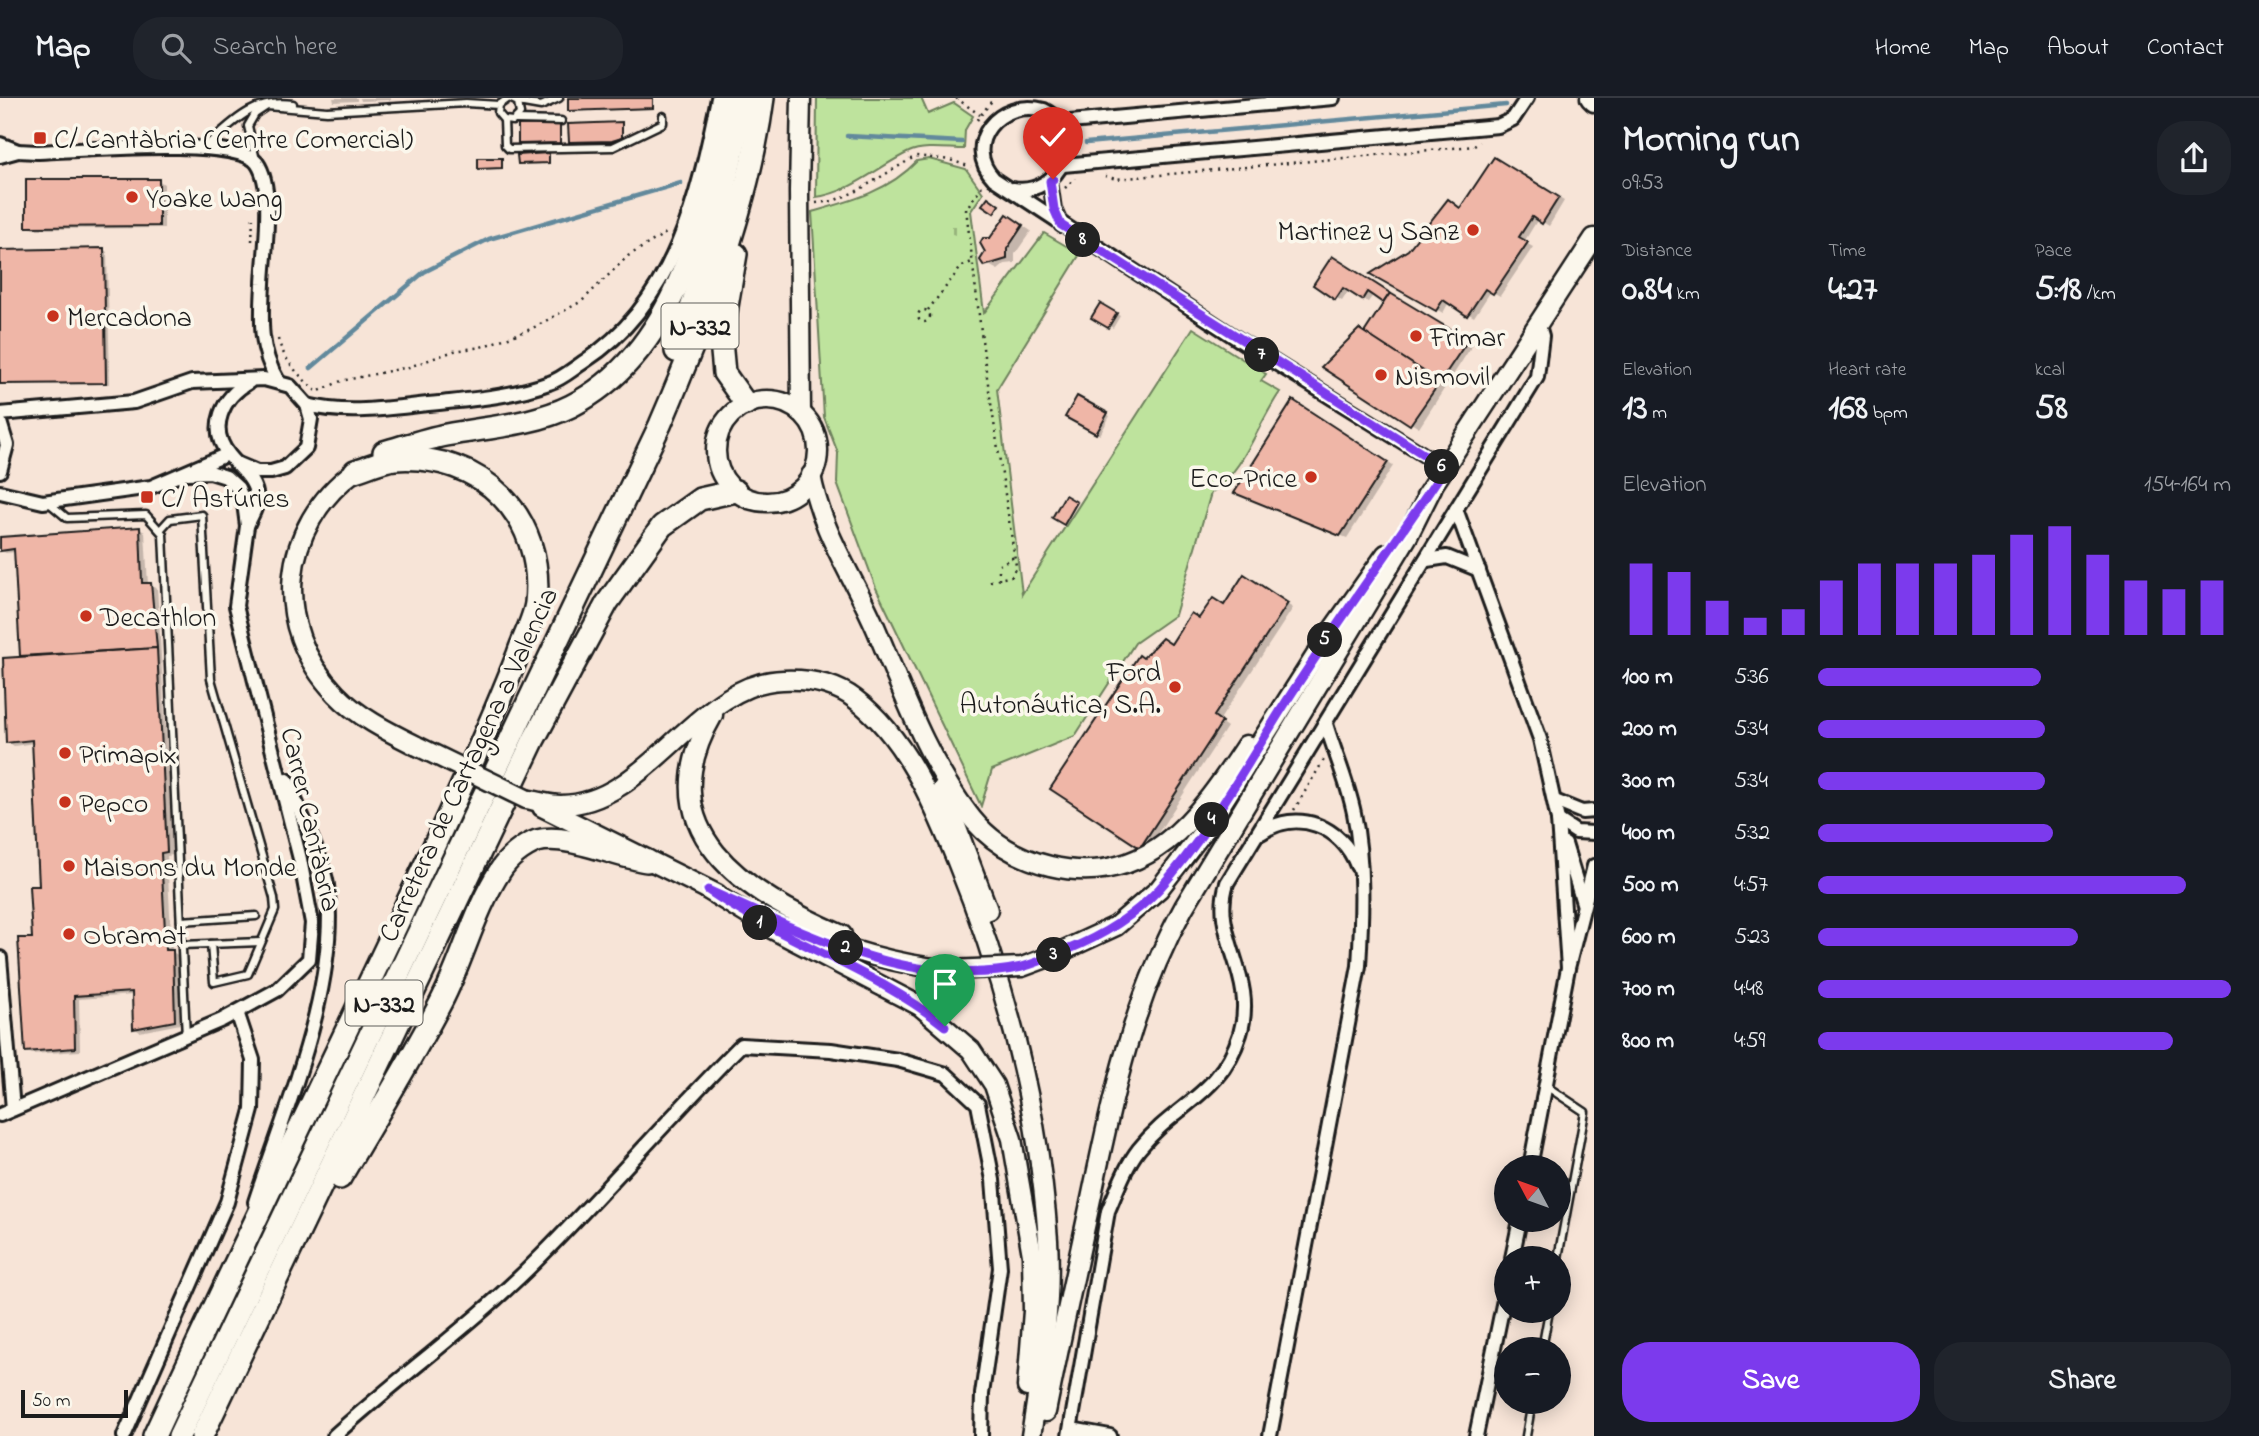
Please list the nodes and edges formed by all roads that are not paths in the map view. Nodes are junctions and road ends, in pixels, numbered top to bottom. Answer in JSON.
{"nodes":[{"id":1,"x":559,"y":98,"type":"edge"},
{"id":2,"x":718,"y":98,"type":"edge"},
{"id":3,"x":729,"y":98,"type":"edge"},
{"id":4,"x":801,"y":98,"type":"edge"},
{"id":5,"x":1006,"y":98,"type":"edge"},
{"id":6,"x":1041,"y":98,"type":"edge"},
{"id":7,"x":1333,"y":98,"type":"edge"},
{"id":8,"x":1527,"y":98,"type":"edge"},
{"id":9,"x":1590,"y":98,"type":"edge"},
{"id":10,"x":757,"y":101,"type":"edge"},
{"id":11,"x":518,"y":102,"type":"junction"},
{"id":12,"x":1594,"y":102,"type":"edge"},
{"id":13,"x":1211,"y":103,"type":"edge"},
{"id":14,"x":499,"y":105,"type":"junction"},
{"id":15,"x":304,"y":109,"type":"junction"},
{"id":16,"x":663,"y":116,"type":"dead end"},
{"id":17,"x":994,"y":116,"type":"junction"},
{"id":18,"x":1055,"y":118,"type":"junction"},
{"id":19,"x":504,"y":120,"type":"junction"},
{"id":20,"x":516,"y":120,"type":"junction"},
{"id":21,"x":561,"y":121,"type":"dead end"},
{"id":22,"x":0,"y":144,"type":"edge"},
{"id":23,"x":205,"y":147,"type":"junction"},
{"id":24,"x":18,"y":151,"type":"junction"},
{"id":25,"x":0,"y":156,"type":"edge"},
{"id":26,"x":258,"y":164,"type":"junction"},
{"id":27,"x":1063,"y":165,"type":"junction"},
{"id":28,"x":1050,"y":181,"type":"junction"},
{"id":29,"x":1013,"y":189,"type":"junction"},
{"id":30,"x":1061,"y":225,"type":"junction"},
{"id":31,"x":1594,"y":238,"type":"edge"},
{"id":32,"x":1538,"y":322,"type":"junction"},
{"id":33,"x":278,"y":381,"type":"junction"},
{"id":34,"x":250,"y":382,"type":"junction"},
{"id":35,"x":746,"y":404,"type":"junction"},
{"id":36,"x":307,"y":405,"type":"junction"},
{"id":37,"x":801,"y":413,"type":"junction"},
{"id":38,"x":0,"y":414,"type":"edge"},
{"id":39,"x":0,"y":422,"type":"edge"},
{"id":40,"x":228,"y":454,"type":"junction"},
{"id":41,"x":238,"y":464,"type":"junction"},
{"id":42,"x":1445,"y":468,"type":"junction"},
{"id":43,"x":0,"y":471,"type":"edge"},
{"id":44,"x":355,"y":471,"type":"junction"},
{"id":45,"x":188,"y":473,"type":"junction"},
{"id":46,"x":811,"y":475,"type":"junction"},
{"id":47,"x":1432,"y":488,"type":"junction"},
{"id":48,"x":736,"y":491,"type":"junction"},
{"id":49,"x":0,"y":492,"type":"edge"},
{"id":50,"x":47,"y":501,"type":"junction"},
{"id":51,"x":1456,"y":509,"type":"junction"},
{"id":52,"x":247,"y":526,"type":"junction"},
{"id":53,"x":160,"y":530,"type":"junction"},
{"id":54,"x":1427,"y":560,"type":"junction"},
{"id":55,"x":1479,"y":570,"type":"junction"},
{"id":56,"x":1330,"y":633,"type":"junction"},
{"id":57,"x":717,"y":708,"type":"junction"},
{"id":58,"x":915,"y":718,"type":"junction"},
{"id":59,"x":1326,"y":724,"type":"junction"},
{"id":60,"x":266,"y":727,"type":"junction"},
{"id":61,"x":526,"y":799,"type":"junction"},
{"id":62,"x":1555,"y":801,"type":"junction"},
{"id":63,"x":1594,"y":811,"type":"edge"},
{"id":64,"x":1558,"y":820,"type":"junction"},
{"id":65,"x":1594,"y":833,"type":"edge"},
{"id":66,"x":1256,"y":837,"type":"junction"},
{"id":67,"x":647,"y":860,"type":"junction"},
{"id":68,"x":1594,"y":866,"type":"edge"},
{"id":69,"x":1360,"y":876,"type":"junction"},
{"id":70,"x":708,"y":890,"type":"junction"},
{"id":71,"x":1583,"y":903,"type":"junction"},
{"id":72,"x":256,"y":916,"type":"dead end"},
{"id":73,"x":181,"y":921,"type":"junction"},
{"id":74,"x":261,"y":942,"type":"junction"},
{"id":75,"x":211,"y":944,"type":"junction"},
{"id":76,"x":182,"y":945,"type":"junction"},
{"id":77,"x":0,"y":958,"type":"edge"},
{"id":78,"x":888,"y":960,"type":"junction"},
{"id":79,"x":1568,"y":968,"type":"junction"},
{"id":80,"x":1003,"y":985,"type":"junction"},
{"id":81,"x":237,"y":1012,"type":"junction"},
{"id":82,"x":186,"y":1038,"type":"junction"},
{"id":83,"x":1546,"y":1086,"type":"junction"},
{"id":84,"x":13,"y":1109,"type":"junction"},
{"id":85,"x":0,"y":1115,"type":"edge"},
{"id":86,"x":1532,"y":1155,"type":"edge"},
{"id":87,"x":242,"y":1245,"type":"junction"},
{"id":88,"x":1560,"y":1246,"type":"edge"},
{"id":89,"x":277,"y":1282,"type":"junction"},
{"id":90,"x":1499,"y":1323,"type":"edge"},
{"id":91,"x":1530,"y":1414,"type":"edge"},
{"id":92,"x":1070,"y":1432,"type":"edge"},
{"id":93,"x":124,"y":1436,"type":"edge"},
{"id":94,"x":154,"y":1436,"type":"edge"},
{"id":95,"x":179,"y":1436,"type":"edge"},
{"id":96,"x":202,"y":1436,"type":"edge"},
{"id":97,"x":334,"y":1436,"type":"edge"},
{"id":98,"x":981,"y":1436,"type":"edge"},
{"id":99,"x":1020,"y":1436,"type":"edge"},
{"id":100,"x":1031,"y":1436,"type":"edge"},
{"id":101,"x":1041,"y":1436,"type":"edge"},
{"id":102,"x":1110,"y":1436,"type":"edge"},
{"id":103,"x":1270,"y":1436,"type":"edge"},
{"id":104,"x":1476,"y":1436,"type":"edge"},
{"id":105,"x":1526,"y":1436,"type":"edge"}],
"edges":[{"from":1,"to":11,"type":"lane"},
{"from":2,"to":36,"type":"street"},
{"from":3,"to":44,"type":"highway"},
{"from":4,"to":37,"type":"main road"},
{"from":5,"to":17,"type":"street"},
{"from":6,"to":18,"type":"street"},
{"from":7,"to":13,"type":"street"},
{"from":8,"to":27,"type":"street"},
{"from":9,"to":12,"type":"main road"},
{"from":10,"to":35,"type":"highway"},
{"from":10,"to":95,"type":"highway","name":"Carretera de Cartagena a Valencia","number":"N-332"},
{"from":11,"to":14,"type":"lane"},
{"from":11,"to":20,"type":"lane"},
{"from":13,"to":18,"type":"street"},
{"from":14,"to":15,"type":"lane"},
{"from":14,"to":19,"type":"lane"},
{"from":15,"to":23,"type":"lane"},
{"from":15,"to":26,"type":"lane"},
{"from":16,"to":19,"type":"lane"},
{"from":17,"to":18,"type":"street"},
{"from":17,"to":29,"type":"street"},
{"from":18,"to":27,"type":"street"},
{"from":19,"to":20,"type":"lane"},
{"from":20,"to":21,"type":"lane"},
{"from":22,"to":24,"type":"street"},
{"from":23,"to":24,"type":"street"},
{"from":23,"to":26,"type":"street"},
{"from":24,"to":25,"type":"street"},
{"from":26,"to":33,"type":"street"},
{"from":27,"to":28,"type":"street"},
{"from":28,"to":29,"type":"street"},
{"from":28,"to":30,"type":"street"},
{"from":29,"to":30,"type":"street"},
{"from":30,"to":42,"type":"street"},
{"from":31,"to":32,"type":"main road"},
{"from":32,"to":42,"type":"main road"},
{"from":32,"to":51,"type":"street"},
{"from":33,"to":34,"type":"street"},
{"from":33,"to":36,"type":"street"},
{"from":34,"to":38,"type":"street"},
{"from":34,"to":40,"type":"street"},
{"from":35,"to":37,"type":"main road"},
{"from":35,"to":48,"type":"main road"},
{"from":36,"to":41,"type":"street"},
{"from":37,"to":46,"type":"main road"},
{"from":39,"to":43,"type":"street"},
{"from":40,"to":41,"type":"street"},
{"from":40,"to":45,"type":"street"},
{"from":41,"to":52,"type":"street"},
{"from":42,"to":47,"type":"main road"},
{"from":44,"to":61,"type":"main road","bridge":true},
{"from":44,"to":87,"type":"highway"},
{"from":45,"to":50,"type":"street"},
{"from":45,"to":52,"type":"street"},
{"from":46,"to":48,"type":"main road"},
{"from":46,"to":58,"type":"main road"},
{"from":47,"to":56,"type":"main road"},
{"from":47,"to":101,"type":"main road"},
{"from":48,"to":89,"type":"highway"},
{"from":49,"to":50,"type":"street"},
{"from":50,"to":53,"type":"lane"},
{"from":51,"to":54,"type":"street"},
{"from":51,"to":55,"type":"street"},
{"from":52,"to":60,"type":"street","name":"Carrer Cantàbria"},
{"from":53,"to":73,"type":"lane"},
{"from":53,"to":74,"type":"lane"},
{"from":54,"to":55,"type":"street"},
{"from":54,"to":59,"type":"street"},
{"from":55,"to":62,"type":"street"},
{"from":56,"to":58,"type":"main road"},
{"from":56,"to":78,"type":"main road","bridge":true},
{"from":57,"to":61,"type":"main road"},
{"from":57,"to":78,"type":"main road"},
{"from":57,"to":80,"type":"main road"},
{"from":58,"to":80,"type":"main road"},
{"from":59,"to":66,"type":"street"},
{"from":59,"to":69,"type":"street"},
{"from":60,"to":81,"type":"street","name":"Carrer Cantàbria"},
{"from":60,"to":87,"type":"street"},
{"from":61,"to":67,"type":"main road"},
{"from":62,"to":63,"type":"street"},
{"from":62,"to":64,"type":"street"},
{"from":64,"to":65,"type":"street"},
{"from":64,"to":71,"type":"street"},
{"from":64,"to":79,"type":"street"},
{"from":66,"to":69,"type":"street"},
{"from":66,"to":92,"type":"street"},
{"from":67,"to":70,"type":"main road"},
{"from":67,"to":89,"type":"highway"},
{"from":68,"to":71,"type":"street"},
{"from":69,"to":103,"type":"street"},
{"from":70,"to":78,"type":"main road"},
{"from":70,"to":99,"type":"main road"},
{"from":71,"to":79,"type":"street"},
{"from":72,"to":73,"type":"lane"},
{"from":73,"to":76,"type":"lane"},
{"from":74,"to":75,"type":"lane"},
{"from":74,"to":75,"type":"lane"},
{"from":75,"to":76,"type":"lane"},
{"from":76,"to":82,"type":"lane"},
{"from":77,"to":84,"type":"street"},
{"from":79,"to":83,"type":"street"},
{"from":80,"to":100,"type":"main road"},
{"from":81,"to":82,"type":"street","name":"Carrer Cantàbria"},
{"from":81,"to":93,"type":"street"},
{"from":82,"to":84,"type":"street","name":"Carrer Cantàbria"},
{"from":83,"to":86,"type":"street"},
{"from":83,"to":88,"type":"lane"},
{"from":84,"to":85,"type":"street","name":"Carrer Cantàbria"},
{"from":87,"to":94,"type":"highway"},
{"from":89,"to":96,"type":"highway"},
{"from":90,"to":104,"type":"street"},
{"from":91,"to":105,"type":"lane"},
{"from":92,"to":102,"type":"street"},
{"from":97,"to":98,"type":"street"}]}
